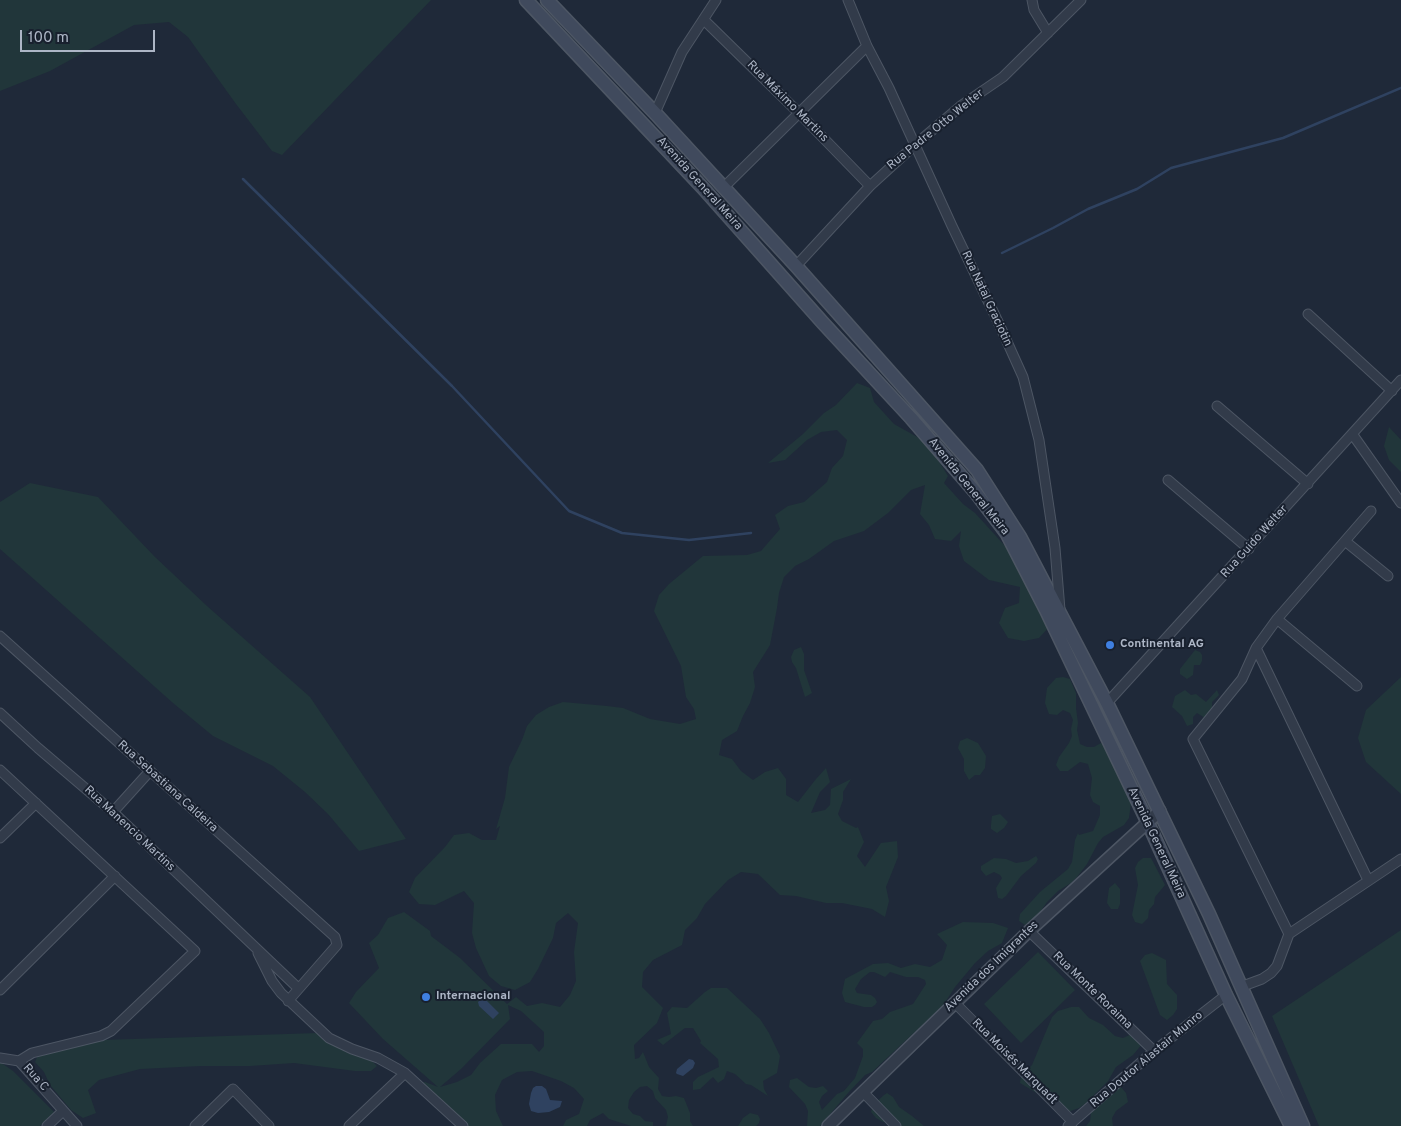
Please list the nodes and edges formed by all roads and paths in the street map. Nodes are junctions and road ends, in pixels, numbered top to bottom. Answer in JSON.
{"nodes":[{"id":1,"x":526,"y":0,"type":"edge"},
{"id":2,"x":547,"y":0,"type":"edge"},
{"id":3,"x":716,"y":0,"type":"edge"},
{"id":4,"x":848,"y":0,"type":"edge"},
{"id":5,"x":1032,"y":0,"type":"edge"},
{"id":6,"x":1081,"y":0,"type":"edge"},
{"id":7,"x":704,"y":20,"type":"junction"},
{"id":8,"x":1048,"y":33,"type":"junction"},
{"id":9,"x":867,"y":46,"type":"junction"},
{"id":10,"x":655,"y":113,"type":"junction"},
{"id":11,"x":800,"y":114,"type":"junction"},
{"id":12,"x":644,"y":124,"type":"junction"},
{"id":13,"x":916,"y":144,"type":"junction"},
{"id":14,"x":870,"y":186,"type":"junction"},
{"id":15,"x":724,"y":188,"type":"junction"},
{"id":16,"x":796,"y":266,"type":"junction"},
{"id":17,"x":783,"y":278,"type":"junction"},
{"id":18,"x":1308,"y":314,"type":"dead end"},
{"id":19,"x":1401,"y":380,"type":"edge"},
{"id":20,"x":1392,"y":391,"type":"junction"},
{"id":21,"x":1217,"y":406,"type":"dead end"},
{"id":22,"x":1353,"y":435,"type":"junction"},
{"id":23,"x":1168,"y":480,"type":"dead end"},
{"id":24,"x":1308,"y":484,"type":"junction"},
{"id":25,"x":1401,"y":503,"type":"edge"},
{"id":26,"x":1371,"y":511,"type":"dead end"},
{"id":27,"x":1345,"y":541,"type":"junction"},
{"id":28,"x":1249,"y":548,"type":"junction"},
{"id":29,"x":1388,"y":576,"type":"dead end"},
{"id":30,"x":1061,"y":617,"type":"junction"},
{"id":31,"x":1276,"y":619,"type":"junction"},
{"id":32,"x":0,"y":636,"type":"edge"},
{"id":33,"x":1256,"y":648,"type":"junction"},
{"id":34,"x":1357,"y":686,"type":"dead end"},
{"id":35,"x":1107,"y":703,"type":"junction"},
{"id":36,"x":1093,"y":710,"type":"junction"},
{"id":37,"x":0,"y":713,"type":"edge"},
{"id":38,"x":0,"y":770,"type":"edge"},
{"id":39,"x":150,"y":771,"type":"junction"},
{"id":40,"x":36,"y":803,"type":"junction"},
{"id":41,"x":1160,"y":811,"type":"junction"},
{"id":42,"x":113,"y":812,"type":"junction"},
{"id":43,"x":1148,"y":823,"type":"junction"},
{"id":44,"x":0,"y":838,"type":"edge"},
{"id":45,"x":1401,"y":859,"type":"edge"},
{"id":46,"x":115,"y":876,"type":"junction"},
{"id":47,"x":1368,"y":880,"type":"junction"},
{"id":48,"x":1029,"y":931,"type":"junction"},
{"id":49,"x":1289,"y":934,"type":"junction"},
{"id":50,"x":256,"y":948,"type":"junction"},
{"id":51,"x":1242,"y":986,"type":"junction"},
{"id":52,"x":298,"y":988,"type":"junction"},
{"id":53,"x":0,"y":990,"type":"edge"},
{"id":54,"x":1226,"y":995,"type":"junction"},
{"id":55,"x":288,"y":1001,"type":"junction"},
{"id":56,"x":955,"y":1003,"type":"junction"},
{"id":57,"x":1154,"y":1052,"type":"junction"},
{"id":58,"x":0,"y":1058,"type":"edge"},
{"id":59,"x":19,"y":1060,"type":"junction"},
{"id":60,"x":405,"y":1073,"type":"junction"},
{"id":61,"x":863,"y":1092,"type":"junction"},
{"id":62,"x":63,"y":1111,"type":"junction"},
{"id":63,"x":1070,"y":1124,"type":"edge"},
{"id":64,"x":1287,"y":1124,"type":"edge"},
{"id":65,"x":47,"y":1126,"type":"edge"},
{"id":66,"x":77,"y":1126,"type":"edge"},
{"id":67,"x":195,"y":1126,"type":"edge"},
{"id":68,"x":269,"y":1126,"type":"edge"},
{"id":69,"x":349,"y":1126,"type":"edge"},
{"id":70,"x":463,"y":1126,"type":"edge"},
{"id":71,"x":828,"y":1126,"type":"edge"},
{"id":72,"x":896,"y":1126,"type":"edge"},
{"id":73,"x":1303,"y":1126,"type":"edge"}],
"edges":[{"from":1,"to":12,"type":"main road","name":"Avenida General Meira"},
{"from":2,"to":10,"type":"main road","name":"Avenida General Meira"},
{"from":3,"to":7,"type":"street"},
{"from":4,"to":9,"type":"street","name":"Rua Natal Graciotin"},
{"from":5,"to":8,"type":"street"},
{"from":6,"to":8,"type":"street","name":"Rua Padre Otto Welter"},
{"from":7,"to":10,"type":"street"},
{"from":7,"to":11,"type":"street","name":"Rua Máximo Martins"},
{"from":8,"to":13,"type":"street","name":"Rua Padre Otto Welter"},
{"from":9,"to":11,"type":"street"},
{"from":9,"to":13,"type":"street","name":"Rua Natal Graciotin"},
{"from":10,"to":12,"type":"main road"},
{"from":10,"to":15,"type":"main road","name":"Avenida General Meira"},
{"from":11,"to":14,"type":"street","name":"Rua Máximo Martins"},
{"from":11,"to":15,"type":"street"},
{"from":12,"to":17,"type":"main road","name":"Avenida General Meira"},
{"from":13,"to":14,"type":"street","name":"Rua Padre Otto Welter"},
{"from":13,"to":30,"type":"street","name":"Rua Natal Graciotin"},
{"from":14,"to":16,"type":"street","name":"Rua Padre Otto Welter"},
{"from":15,"to":16,"type":"main road","name":"Avenida General Meira"},
{"from":16,"to":17,"type":"main road"},
{"from":16,"to":30,"type":"main road","name":"Avenida General Meira"},
{"from":17,"to":36,"type":"main road","name":"Avenida General Meira"},
{"from":18,"to":20,"type":"street"},
{"from":19,"to":20,"type":"street","name":"Rua Guido Welter"},
{"from":20,"to":22,"type":"street","name":"Rua Guido Welter"},
{"from":21,"to":24,"type":"street"},
{"from":22,"to":24,"type":"street","name":"Rua Guido Welter"},
{"from":22,"to":25,"type":"street"},
{"from":23,"to":28,"type":"street"},
{"from":24,"to":28,"type":"street","name":"Rua Guido Welter"},
{"from":26,"to":27,"type":"street"},
{"from":27,"to":29,"type":"street"},
{"from":27,"to":31,"type":"street"},
{"from":28,"to":35,"type":"street","name":"Rua Guido Welter"},
{"from":30,"to":35,"type":"main road","name":"Avenida General Meira"},
{"from":31,"to":33,"type":"street"},
{"from":31,"to":34,"type":"street"},
{"from":32,"to":39,"type":"street","name":"Rua Sebastiana Caldeira"},
{"from":33,"to":47,"type":"street"},
{"from":33,"to":49,"type":"street"},
{"from":35,"to":36,"type":"main road"},
{"from":35,"to":41,"type":"main road","name":"Avenida General Meira"},
{"from":36,"to":43,"type":"main road","name":"Avenida General Meira"},
{"from":37,"to":42,"type":"street","name":"Rua Manencio Martins"},
{"from":38,"to":40,"type":"street"},
{"from":39,"to":42,"type":"street"},
{"from":39,"to":52,"type":"street","name":"Rua Sebastiana Caldeira"},
{"from":40,"to":44,"type":"street"},
{"from":40,"to":46,"type":"street"},
{"from":41,"to":43,"type":"street","name":"Avenida dos Imigrantes"},
{"from":41,"to":51,"type":"main road","name":"Avenida General Meira"},
{"from":42,"to":50,"type":"street","name":"Rua Manencio Martins"},
{"from":43,"to":48,"type":"street","name":"Avenida dos Imigrantes"},
{"from":43,"to":54,"type":"main road","name":"Avenida General Meira"},
{"from":45,"to":47,"type":"street"},
{"from":46,"to":53,"type":"street"},
{"from":46,"to":59,"type":"street"},
{"from":47,"to":49,"type":"street"},
{"from":48,"to":56,"type":"street","name":"Avenida dos Imigrantes"},
{"from":48,"to":57,"type":"street","name":"Rua Monte Roraima"},
{"from":49,"to":51,"type":"street"},
{"from":50,"to":52,"type":"street","name":"Rua Manencio Martins"},
{"from":50,"to":55,"type":"street","name":"Rua Manencio Martins"},
{"from":51,"to":54,"type":"main road"},
{"from":51,"to":73,"type":"main road","name":"Avenida General Meira"},
{"from":52,"to":55,"type":"street"},
{"from":54,"to":57,"type":"street","name":"Rua Doutor Alastair Munro"},
{"from":54,"to":64,"type":"main road","name":"Avenida General Meira"},
{"from":55,"to":60,"type":"street","name":"Rua Manencio Martins"},
{"from":56,"to":61,"type":"street","name":"Avenida dos Imigrantes"},
{"from":56,"to":63,"type":"street","name":"Rua Moisés Marquadt"},
{"from":57,"to":63,"type":"street","name":"Rua Doutor Alastair Munro"},
{"from":58,"to":59,"type":"street","name":"Rua C"},
{"from":59,"to":62,"type":"street","name":"Rua C"},
{"from":60,"to":69,"type":"street"},
{"from":60,"to":70,"type":"street","name":"Rua Manencio Martins"},
{"from":61,"to":71,"type":"street","name":"Avenida dos Imigrantes"},
{"from":61,"to":72,"type":"street"},
{"from":62,"to":65,"type":"street"},
{"from":62,"to":66,"type":"street","name":"Rua C"},
{"from":67,"to":68,"type":"street"}]}
